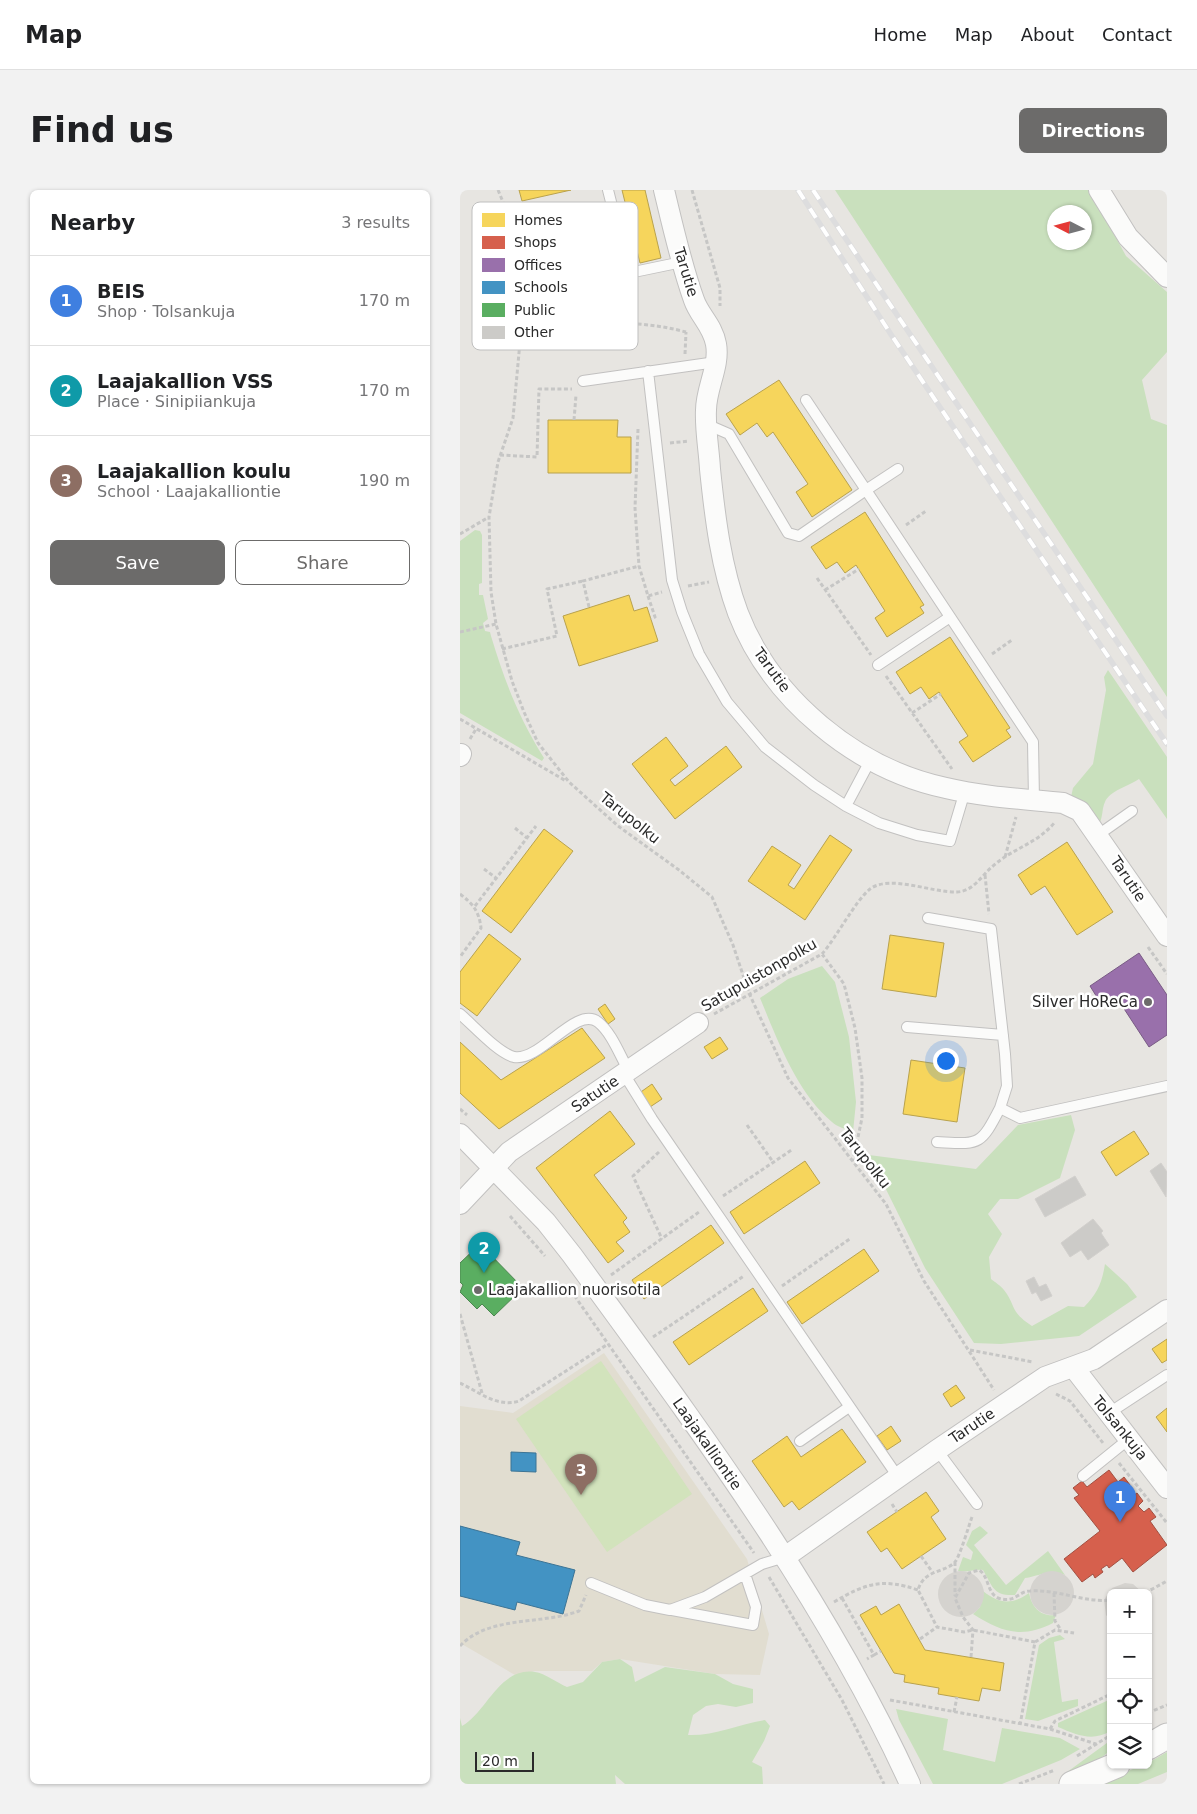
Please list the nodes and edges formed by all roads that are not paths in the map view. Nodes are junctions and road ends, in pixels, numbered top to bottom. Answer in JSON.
{"nodes":[{"id":1,"x":664,"y":190,"type":"edge"},
{"id":2,"x":1099,"y":190,"type":"edge"},
{"id":3,"x":682,"y":262,"type":"junction"},
{"id":4,"x":638,"y":271,"type":"edge"},
{"id":5,"x":1167,"y":277,"type":"edge"},
{"id":6,"x":716,"y":362,"type":"junction"},
{"id":7,"x":648,"y":371,"type":"junction"},
{"id":8,"x":583,"y":381,"type":"dead end"},
{"id":9,"x":806,"y":400,"type":"dead end"},
{"id":10,"x":706,"y":424,"type":"junction"},
{"id":11,"x":898,"y":469,"type":"dead end"},
{"id":12,"x":866,"y":490,"type":"junction"},
{"id":13,"x":950,"y":617,"type":"junction"},
{"id":14,"x":878,"y":665,"type":"road end"},
{"id":15,"x":871,"y":759,"type":"junction"},
{"id":16,"x":964,"y":791,"type":"junction"},
{"id":17,"x":1034,"y":800,"type":"junction"},
{"id":18,"x":846,"y":806,"type":"junction"},
{"id":19,"x":1132,"y":811,"type":"dead end"},
{"id":20,"x":1098,"y":835,"type":"junction"},
{"id":21,"x":928,"y":918,"type":"dead end"},
{"id":22,"x":1167,"y":936,"type":"edge"},
{"id":23,"x":460,"y":1014,"type":"edge"},
{"id":24,"x":698,"y":1024,"type":"road end"},
{"id":25,"x":908,"y":1027,"type":"dead end"},
{"id":26,"x":1003,"y":1035,"type":"junction"},
{"id":27,"x":626,"y":1072,"type":"junction"},
{"id":28,"x":1167,"y":1086,"type":"edge"},
{"id":29,"x":1000,"y":1108,"type":"junction"},
{"id":30,"x":460,"y":1134,"type":"edge"},
{"id":31,"x":937,"y":1142,"type":"dead end"},
{"id":32,"x":495,"y":1169,"type":"junction"},
{"id":33,"x":460,"y":1204,"type":"edge"},
{"id":34,"x":1167,"y":1310,"type":"edge"},
{"id":35,"x":1074,"y":1368,"type":"junction"},
{"id":36,"x":1167,"y":1375,"type":"edge"},
{"id":37,"x":849,"y":1407,"type":"junction"},
{"id":38,"x":1109,"y":1413,"type":"junction"},
{"id":39,"x":1130,"y":1438,"type":"junction"},
{"id":40,"x":800,"y":1441,"type":"dead end"},
{"id":41,"x":937,"y":1450,"type":"junction"},
{"id":42,"x":1082,"y":1476,"type":"dead end"},
{"id":43,"x":898,"y":1478,"type":"junction"},
{"id":44,"x":1167,"y":1488,"type":"edge"},
{"id":45,"x":977,"y":1504,"type":"road end"},
{"id":46,"x":785,"y":1557,"type":"junction"},
{"id":47,"x":745,"y":1574,"type":"junction"},
{"id":48,"x":591,"y":1583,"type":"road end"},
{"id":49,"x":670,"y":1610,"type":"junction"},
{"id":50,"x":1167,"y":1736,"type":"edge"},
{"id":51,"x":1152,"y":1745,"type":"edge"},
{"id":52,"x":1108,"y":1769,"type":"edge"},
{"id":53,"x":910,"y":1784,"type":"edge"},
{"id":54,"x":1072,"y":1784,"type":"edge"}],
"edges":[{"from":1,"to":3,"type":"street","name":"Tarutie"},
{"from":2,"to":5,"type":"street"},
{"from":3,"to":4,"type":"lane"},
{"from":3,"to":6,"type":"street","name":"Tarutie"},
{"from":6,"to":7,"type":"lane"},
{"from":6,"to":10,"type":"street","name":"Tarutie"},
{"from":7,"to":8,"type":"lane"},
{"from":7,"to":18,"type":"lane"},
{"from":9,"to":12,"type":"lane"},
{"from":10,"to":12,"type":"lane"},
{"from":10,"to":15,"type":"street","name":"Tarutie"},
{"from":11,"to":12,"type":"lane"},
{"from":12,"to":13,"type":"lane"},
{"from":13,"to":14,"type":"lane"},
{"from":13,"to":17,"type":"lane"},
{"from":15,"to":16,"type":"street","name":"Tarutie"},
{"from":15,"to":18,"type":"lane"},
{"from":16,"to":17,"type":"street","name":"Tarutie"},
{"from":16,"to":18,"type":"lane"},
{"from":17,"to":20,"type":"street","name":"Tarutie"},
{"from":19,"to":20,"type":"lane"},
{"from":20,"to":22,"type":"street","name":"Tarutie"},
{"from":21,"to":26,"type":"lane"},
{"from":23,"to":27,"type":"lane"},
{"from":24,"to":27,"type":"street","name":"Satutie"},
{"from":25,"to":26,"type":"lane"},
{"from":26,"to":29,"type":"lane"},
{"from":27,"to":32,"type":"street","name":"Satutie"},
{"from":27,"to":37,"type":"lane"},
{"from":28,"to":29,"type":"lane"},
{"from":29,"to":31,"type":"lane"},
{"from":30,"to":32,"type":"street","name":"Laajakalliontie"},
{"from":32,"to":33,"type":"street","name":"Satutie"},
{"from":32,"to":46,"type":"street","name":"Laajakalliontie"},
{"from":34,"to":35,"type":"street","name":"Tarutie"},
{"from":35,"to":38,"type":"street","name":"Tolsankuja"},
{"from":35,"to":41,"type":"street","name":"Tarutie"},
{"from":36,"to":38,"type":"lane"},
{"from":37,"to":40,"type":"lane"},
{"from":37,"to":43,"type":"lane"},
{"from":38,"to":39,"type":"street","name":"Tolsankuja"},
{"from":39,"to":42,"type":"lane"},
{"from":39,"to":44,"type":"street","name":"Tolsankuja"},
{"from":41,"to":43,"type":"street","name":"Tarutie"},
{"from":41,"to":45,"type":"lane"},
{"from":43,"to":46,"type":"street","name":"Tarutie"},
{"from":46,"to":47,"type":"lane"},
{"from":46,"to":53,"type":"street","name":"Laajakalliontie"},
{"from":47,"to":49,"type":"lane"},
{"from":47,"to":49,"type":"lane"},
{"from":48,"to":49,"type":"lane"},
{"from":50,"to":51,"type":"street"},
{"from":52,"to":54,"type":"street"}]}
